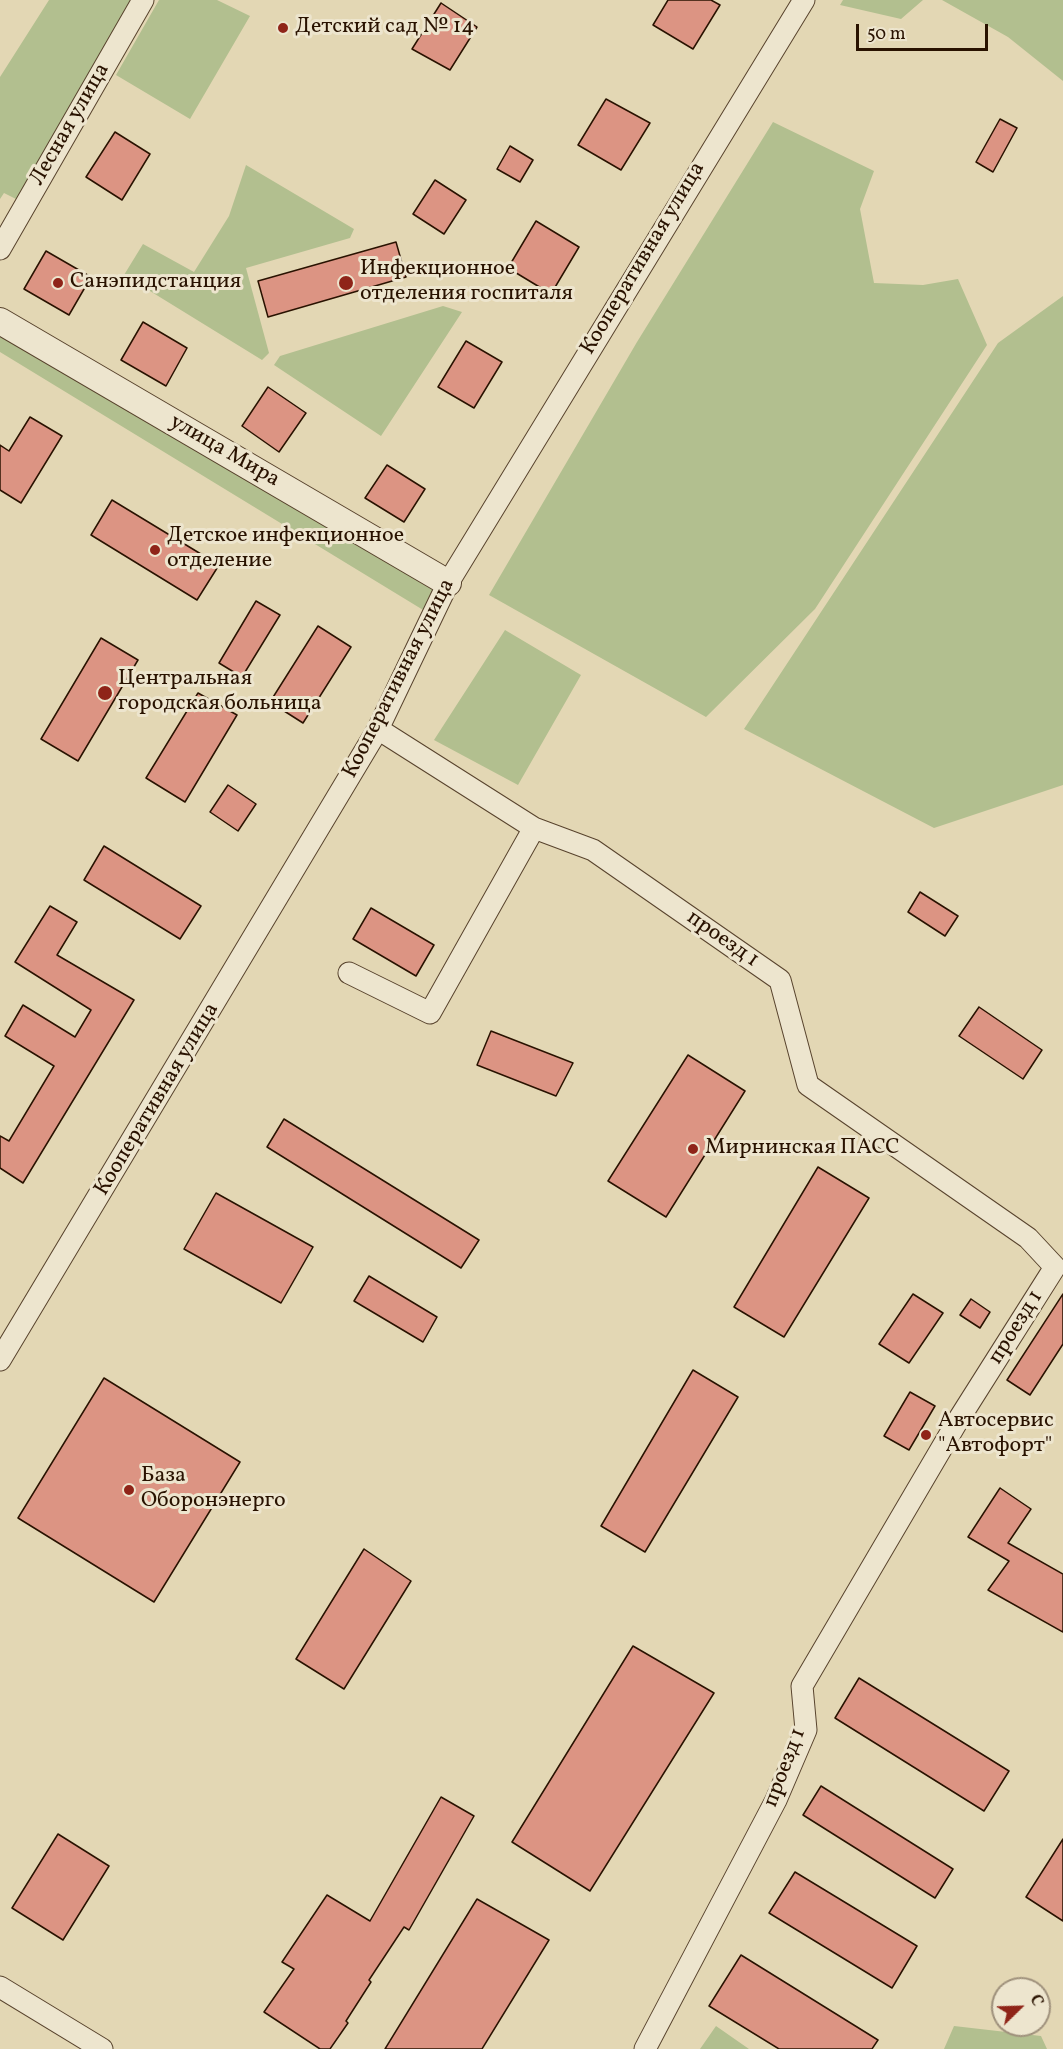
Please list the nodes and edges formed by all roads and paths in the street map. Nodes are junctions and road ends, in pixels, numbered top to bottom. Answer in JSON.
{"nodes":[{"id":1,"x":143,"y":0,"type":"edge"},
{"id":2,"x":804,"y":0,"type":"edge"},
{"id":3,"x":0,"y":249,"type":"edge"},
{"id":4,"x":0,"y":321,"type":"edge"},
{"id":5,"x":448,"y":583,"type":"junction"},
{"id":6,"x":378,"y":729,"type":"junction"},
{"id":7,"x":534,"y":828,"type":"junction"},
{"id":8,"x":350,"y":972,"type":"dead end"},
{"id":9,"x":0,"y":1360,"type":"edge"},
{"id":10,"x":0,"y":1988,"type":"edge"},
{"id":11,"x":102,"y":2049,"type":"edge"},
{"id":12,"x":645,"y":2049,"type":"edge"}],
"edges":[{"from":1,"to":3,"type":"street","name":"Лесная улица"},
{"from":2,"to":5,"type":"street","name":"Кооперативная улица"},
{"from":4,"to":5,"type":"street","name":"улица Мира"},
{"from":5,"to":6,"type":"street","name":"Кооперативная улица"},
{"from":6,"to":7,"type":"street","name":"проезд 1"},
{"from":6,"to":9,"type":"street","name":"Кооперативная улица"},
{"from":7,"to":8,"type":"street"},
{"from":7,"to":12,"type":"street","name":"проезд 1"},
{"from":10,"to":11,"type":"street"}]}
